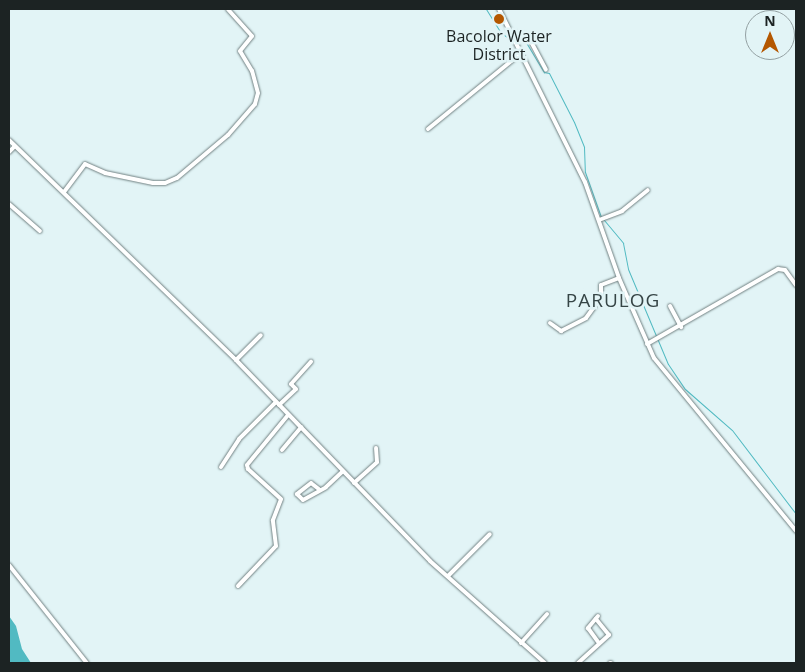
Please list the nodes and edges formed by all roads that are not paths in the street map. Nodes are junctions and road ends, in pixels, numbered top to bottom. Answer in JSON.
{"nodes":[{"id":1,"x":228,"y":9,"type":"edge"},
{"id":2,"x":499,"y":9,"type":"edge"},
{"id":3,"x":510,"y":32,"type":"junction"},
{"id":4,"x":520,"y":54,"type":"junction"},
{"id":5,"x":546,"y":70,"type":"dead end"},
{"id":6,"x":428,"y":130,"type":"dead end"},
{"id":7,"x":9,"y":140,"type":"edge"},
{"id":8,"x":15,"y":146,"type":"junction"},
{"id":9,"x":9,"y":152,"type":"edge"},
{"id":10,"x":648,"y":190,"type":"dead end"},
{"id":11,"x":64,"y":192,"type":"junction"},
{"id":12,"x":9,"y":204,"type":"edge"},
{"id":13,"x":601,"y":219,"type":"junction"},
{"id":14,"x":40,"y":231,"type":"dead end"},
{"id":15,"x":619,"y":278,"type":"junction"},
{"id":16,"x":796,"y":285,"type":"edge"},
{"id":17,"x":670,"y":306,"type":"dead end"},
{"id":18,"x":550,"y":323,"type":"dead end"},
{"id":19,"x":681,"y":327,"type":"junction"},
{"id":20,"x":261,"y":335,"type":"dead end"},
{"id":21,"x":647,"y":344,"type":"junction"},
{"id":22,"x":236,"y":360,"type":"junction"},
{"id":23,"x":311,"y":362,"type":"dead end"},
{"id":24,"x":277,"y":404,"type":"junction"},
{"id":25,"x":288,"y":414,"type":"junction"},
{"id":26,"x":301,"y":427,"type":"junction"},
{"id":27,"x":376,"y":448,"type":"dead end"},
{"id":28,"x":282,"y":450,"type":"dead end"},
{"id":29,"x":221,"y":467,"type":"dead end"},
{"id":30,"x":343,"y":471,"type":"junction"},
{"id":31,"x":354,"y":482,"type":"junction"},
{"id":32,"x":320,"y":490,"type":"junction"},
{"id":33,"x":796,"y":531,"type":"edge"},
{"id":34,"x":490,"y":534,"type":"dead end"},
{"id":35,"x":9,"y":565,"type":"edge"},
{"id":36,"x":448,"y":576,"type":"junction"},
{"id":37,"x":238,"y":586,"type":"dead end"},
{"id":38,"x":547,"y":614,"type":"dead end"},
{"id":39,"x":521,"y":643,"type":"junction"},
{"id":40,"x":599,"y":643,"type":"junction"},
{"id":41,"x":86,"y":663,"type":"edge"},
{"id":42,"x":545,"y":663,"type":"edge"},
{"id":43,"x":578,"y":663,"type":"edge"}],
"edges":[{"from":1,"to":11,"type":"street"},
{"from":2,"to":3,"type":"street"},
{"from":3,"to":4,"type":"street"},
{"from":3,"to":5,"type":"street"},
{"from":4,"to":6,"type":"street"},
{"from":4,"to":13,"type":"street"},
{"from":7,"to":8,"type":"street"},
{"from":8,"to":9,"type":"street"},
{"from":8,"to":11,"type":"street"},
{"from":10,"to":13,"type":"street"},
{"from":11,"to":22,"type":"street"},
{"from":12,"to":14,"type":"street"},
{"from":13,"to":15,"type":"street"},
{"from":15,"to":18,"type":"street"},
{"from":15,"to":21,"type":"street"},
{"from":16,"to":19,"type":"street"},
{"from":17,"to":19,"type":"street"},
{"from":19,"to":21,"type":"street"},
{"from":20,"to":22,"type":"street"},
{"from":21,"to":33,"type":"street"},
{"from":22,"to":24,"type":"street"},
{"from":23,"to":24,"type":"street"},
{"from":24,"to":25,"type":"street"},
{"from":24,"to":29,"type":"street"},
{"from":25,"to":26,"type":"street"},
{"from":25,"to":37,"type":"street"},
{"from":26,"to":28,"type":"street"},
{"from":26,"to":30,"type":"street"},
{"from":27,"to":31,"type":"street"},
{"from":30,"to":31,"type":"street"},
{"from":30,"to":32,"type":"street"},
{"from":31,"to":36,"type":"street"},
{"from":32,"to":32,"type":"street"},
{"from":34,"to":36,"type":"street"},
{"from":35,"to":41,"type":"street"},
{"from":36,"to":39,"type":"street"},
{"from":38,"to":39,"type":"street"},
{"from":39,"to":42,"type":"street"},
{"from":40,"to":40,"type":"street"},
{"from":40,"to":43,"type":"street"}]}
